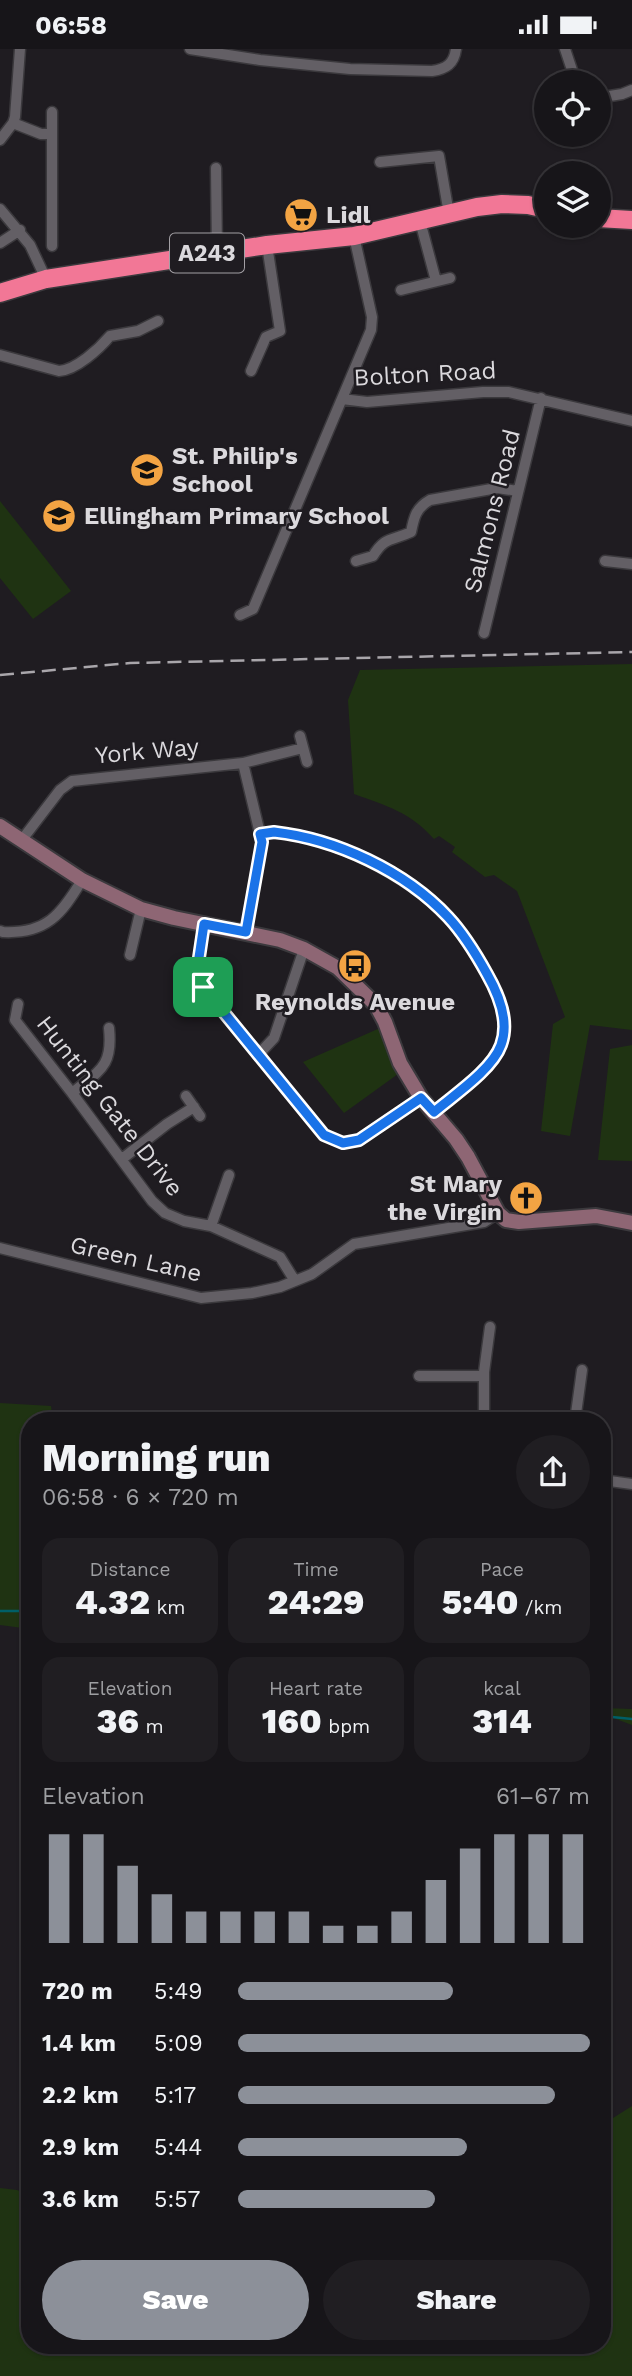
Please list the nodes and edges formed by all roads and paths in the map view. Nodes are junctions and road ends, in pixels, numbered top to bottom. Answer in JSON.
{"nodes":[{"id":1,"x":20,"y":49,"type":"edge"},
{"id":2,"x":190,"y":49,"type":"edge"},
{"id":3,"x":456,"y":49,"type":"edge"},
{"id":4,"x":565,"y":49,"type":"edge"},
{"id":5,"x":228,"y":52,"type":"edge"},
{"id":6,"x":572,"y":70,"type":"edge"},
{"id":7,"x":632,"y":90,"type":"edge"},
{"id":8,"x":611,"y":96,"type":"edge"},
{"id":9,"x":52,"y":112,"type":"dead end"},
{"id":10,"x":13,"y":123,"type":"junction"},
{"id":11,"x":55,"y":128,"type":"junction"},
{"id":12,"x":0,"y":140,"type":"edge"},
{"id":13,"x":380,"y":162,"type":"dead end"},
{"id":14,"x":216,"y":168,"type":"dead end"},
{"id":15,"x":534,"y":206,"type":"edge"},
{"id":16,"x":0,"y":209,"type":"edge"},
{"id":17,"x":449,"y":214,"type":"junction"},
{"id":18,"x":611,"y":219,"type":"edge"},
{"id":19,"x":632,"y":220,"type":"edge"},
{"id":20,"x":420,"y":221,"type":"junction"},
{"id":21,"x":20,"y":230,"type":"junction"},
{"id":22,"x":354,"y":236,"type":"junction"},
{"id":23,"x":0,"y":243,"type":"edge"},
{"id":24,"x":267,"y":245,"type":"junction"},
{"id":25,"x":52,"y":246,"type":"dead end"},
{"id":26,"x":217,"y":252,"type":"junction"},
{"id":27,"x":450,"y":278,"type":"dead end"},
{"id":28,"x":46,"y":279,"type":"junction"},
{"id":29,"x":436,"y":281,"type":"junction"},
{"id":30,"x":401,"y":290,"type":"dead end"},
{"id":31,"x":0,"y":293,"type":"edge"},
{"id":32,"x":158,"y":321,"type":"dead end"},
{"id":33,"x":0,"y":355,"type":"edge"},
{"id":34,"x":251,"y":371,"type":"dead end"},
{"id":35,"x":541,"y":398,"type":"junction"},
{"id":36,"x":342,"y":399,"type":"junction"},
{"id":37,"x":632,"y":421,"type":"edge"},
{"id":38,"x":518,"y":491,"type":"junction"},
{"id":39,"x":356,"y":561,"type":"dead end"},
{"id":40,"x":605,"y":561,"type":"dead end"},
{"id":41,"x":632,"y":564,"type":"edge"},
{"id":42,"x":240,"y":615,"type":"dead end"},
{"id":43,"x":484,"y":633,"type":"dead end"},
{"id":44,"x":300,"y":736,"type":"dead end"},
{"id":45,"x":303,"y":748,"type":"junction"},
{"id":46,"x":307,"y":762,"type":"dead end"},
{"id":47,"x":243,"y":764,"type":"junction"},
{"id":48,"x":0,"y":826,"type":"edge"},
{"id":49,"x":260,"y":834,"type":"junction"},
{"id":50,"x":21,"y":841,"type":"junction"},
{"id":51,"x":82,"y":880,"type":"junction"},
{"id":52,"x":141,"y":909,"type":"junction"},
{"id":53,"x":204,"y":924,"type":"junction"},
{"id":54,"x":0,"y":930,"type":"edge"},
{"id":55,"x":246,"y":932,"type":"junction"},
{"id":56,"x":304,"y":949,"type":"junction"},
{"id":57,"x":130,"y":955,"type":"dead end"},
{"id":58,"x":18,"y":1004,"type":"dead end"},
{"id":59,"x":108,"y":1028,"type":"dead end"},
{"id":60,"x":258,"y":1055,"type":"junction"},
{"id":61,"x":72,"y":1093,"type":"junction"},
{"id":62,"x":187,"y":1096,"type":"dead end"},
{"id":63,"x":421,"y":1098,"type":"junction"},
{"id":64,"x":434,"y":1112,"type":"junction"},
{"id":65,"x":122,"y":1159,"type":"junction"},
{"id":66,"x":229,"y":1175,"type":"dead end"},
{"id":67,"x":498,"y":1213,"type":"junction"},
{"id":68,"x":632,"y":1223,"type":"edge"},
{"id":69,"x":211,"y":1226,"type":"junction"},
{"id":70,"x":0,"y":1248,"type":"edge"},
{"id":71,"x":295,"y":1281,"type":"junction"},
{"id":72,"x":490,"y":1327,"type":"dead end"},
{"id":73,"x":582,"y":1370,"type":"dead end"},
{"id":74,"x":419,"y":1376,"type":"dead end"},
{"id":75,"x":484,"y":1376,"type":"junction"},
{"id":76,"x":484,"y":1412,"type":"edge"},
{"id":77,"x":576,"y":1412,"type":"edge"},
{"id":78,"x":611,"y":1482,"type":"edge"},
{"id":79,"x":632,"y":1484,"type":"edge"}],
"edges":[{"from":1,"to":10,"type":"street"},
{"from":2,"to":5,"type":"street"},
{"from":3,"to":5,"type":"street"},
{"from":4,"to":6,"type":"street"},
{"from":7,"to":8,"type":"street"},
{"from":9,"to":11,"type":"street"},
{"from":10,"to":11,"type":"street"},
{"from":10,"to":12,"type":"street"},
{"from":11,"to":25,"type":"street"},
{"from":13,"to":17,"type":"street"},
{"from":14,"to":26,"type":"street"},
{"from":15,"to":17,"type":"highway","number":"A243"},
{"from":16,"to":21,"type":"street"},
{"from":17,"to":20,"type":"highway","number":"A243"},
{"from":18,"to":19,"type":"highway"},
{"from":20,"to":22,"type":"highway","number":"A243"},
{"from":20,"to":29,"type":"street"},
{"from":21,"to":23,"type":"street"},
{"from":21,"to":28,"type":"street"},
{"from":22,"to":24,"type":"highway","number":"A243"},
{"from":22,"to":36,"type":"street"},
{"from":24,"to":26,"type":"highway","number":"A243"},
{"from":24,"to":34,"type":"street"},
{"from":26,"to":28,"type":"highway","number":"A243"},
{"from":27,"to":29,"type":"street"},
{"from":28,"to":31,"type":"highway","number":"A243"},
{"from":29,"to":30,"type":"street"},
{"from":32,"to":33,"type":"street"},
{"from":35,"to":36,"type":"street","name":"Bolton Road"},
{"from":35,"to":37,"type":"street","name":"Bolton Road"},
{"from":35,"to":38,"type":"street","name":"Salmons Road"},
{"from":36,"to":42,"type":"street"},
{"from":38,"to":39,"type":"street"},
{"from":38,"to":43,"type":"street","name":"Salmons Road"},
{"from":40,"to":41,"type":"street"},
{"from":44,"to":45,"type":"street"},
{"from":45,"to":46,"type":"street"},
{"from":45,"to":47,"type":"street","name":"York Way"},
{"from":47,"to":49,"type":"street"},
{"from":47,"to":50,"type":"street","name":"York Way"},
{"from":48,"to":50,"type":"street"},
{"from":49,"to":55,"type":"street"},
{"from":49,"to":64,"type":"street"},
{"from":50,"to":51,"type":"street"},
{"from":51,"to":52,"type":"street"},
{"from":51,"to":54,"type":"street"},
{"from":52,"to":53,"type":"street"},
{"from":52,"to":57,"type":"street"},
{"from":53,"to":55,"type":"street"},
{"from":53,"to":60,"type":"street"},
{"from":55,"to":56,"type":"street"},
{"from":56,"to":60,"type":"street"},
{"from":56,"to":63,"type":"street"},
{"from":58,"to":61,"type":"street","name":"Hunting Gate Drive"},
{"from":59,"to":61,"type":"street"},
{"from":60,"to":63,"type":"street"},
{"from":61,"to":65,"type":"street","name":"Hunting Gate Drive"},
{"from":62,"to":65,"type":"street"},
{"from":63,"to":64,"type":"street"},
{"from":64,"to":67,"type":"street"},
{"from":65,"to":69,"type":"street","name":"Hunting Gate Drive"},
{"from":66,"to":69,"type":"street"},
{"from":67,"to":68,"type":"street"},
{"from":67,"to":71,"type":"street","name":"Green Lane"},
{"from":69,"to":71,"type":"street","name":"Hunting Gate Drive"},
{"from":70,"to":71,"type":"street","name":"Green Lane"},
{"from":72,"to":75,"type":"street"},
{"from":73,"to":77,"type":"street"},
{"from":74,"to":75,"type":"street"},
{"from":75,"to":76,"type":"street"},
{"from":78,"to":79,"type":"street"}]}
